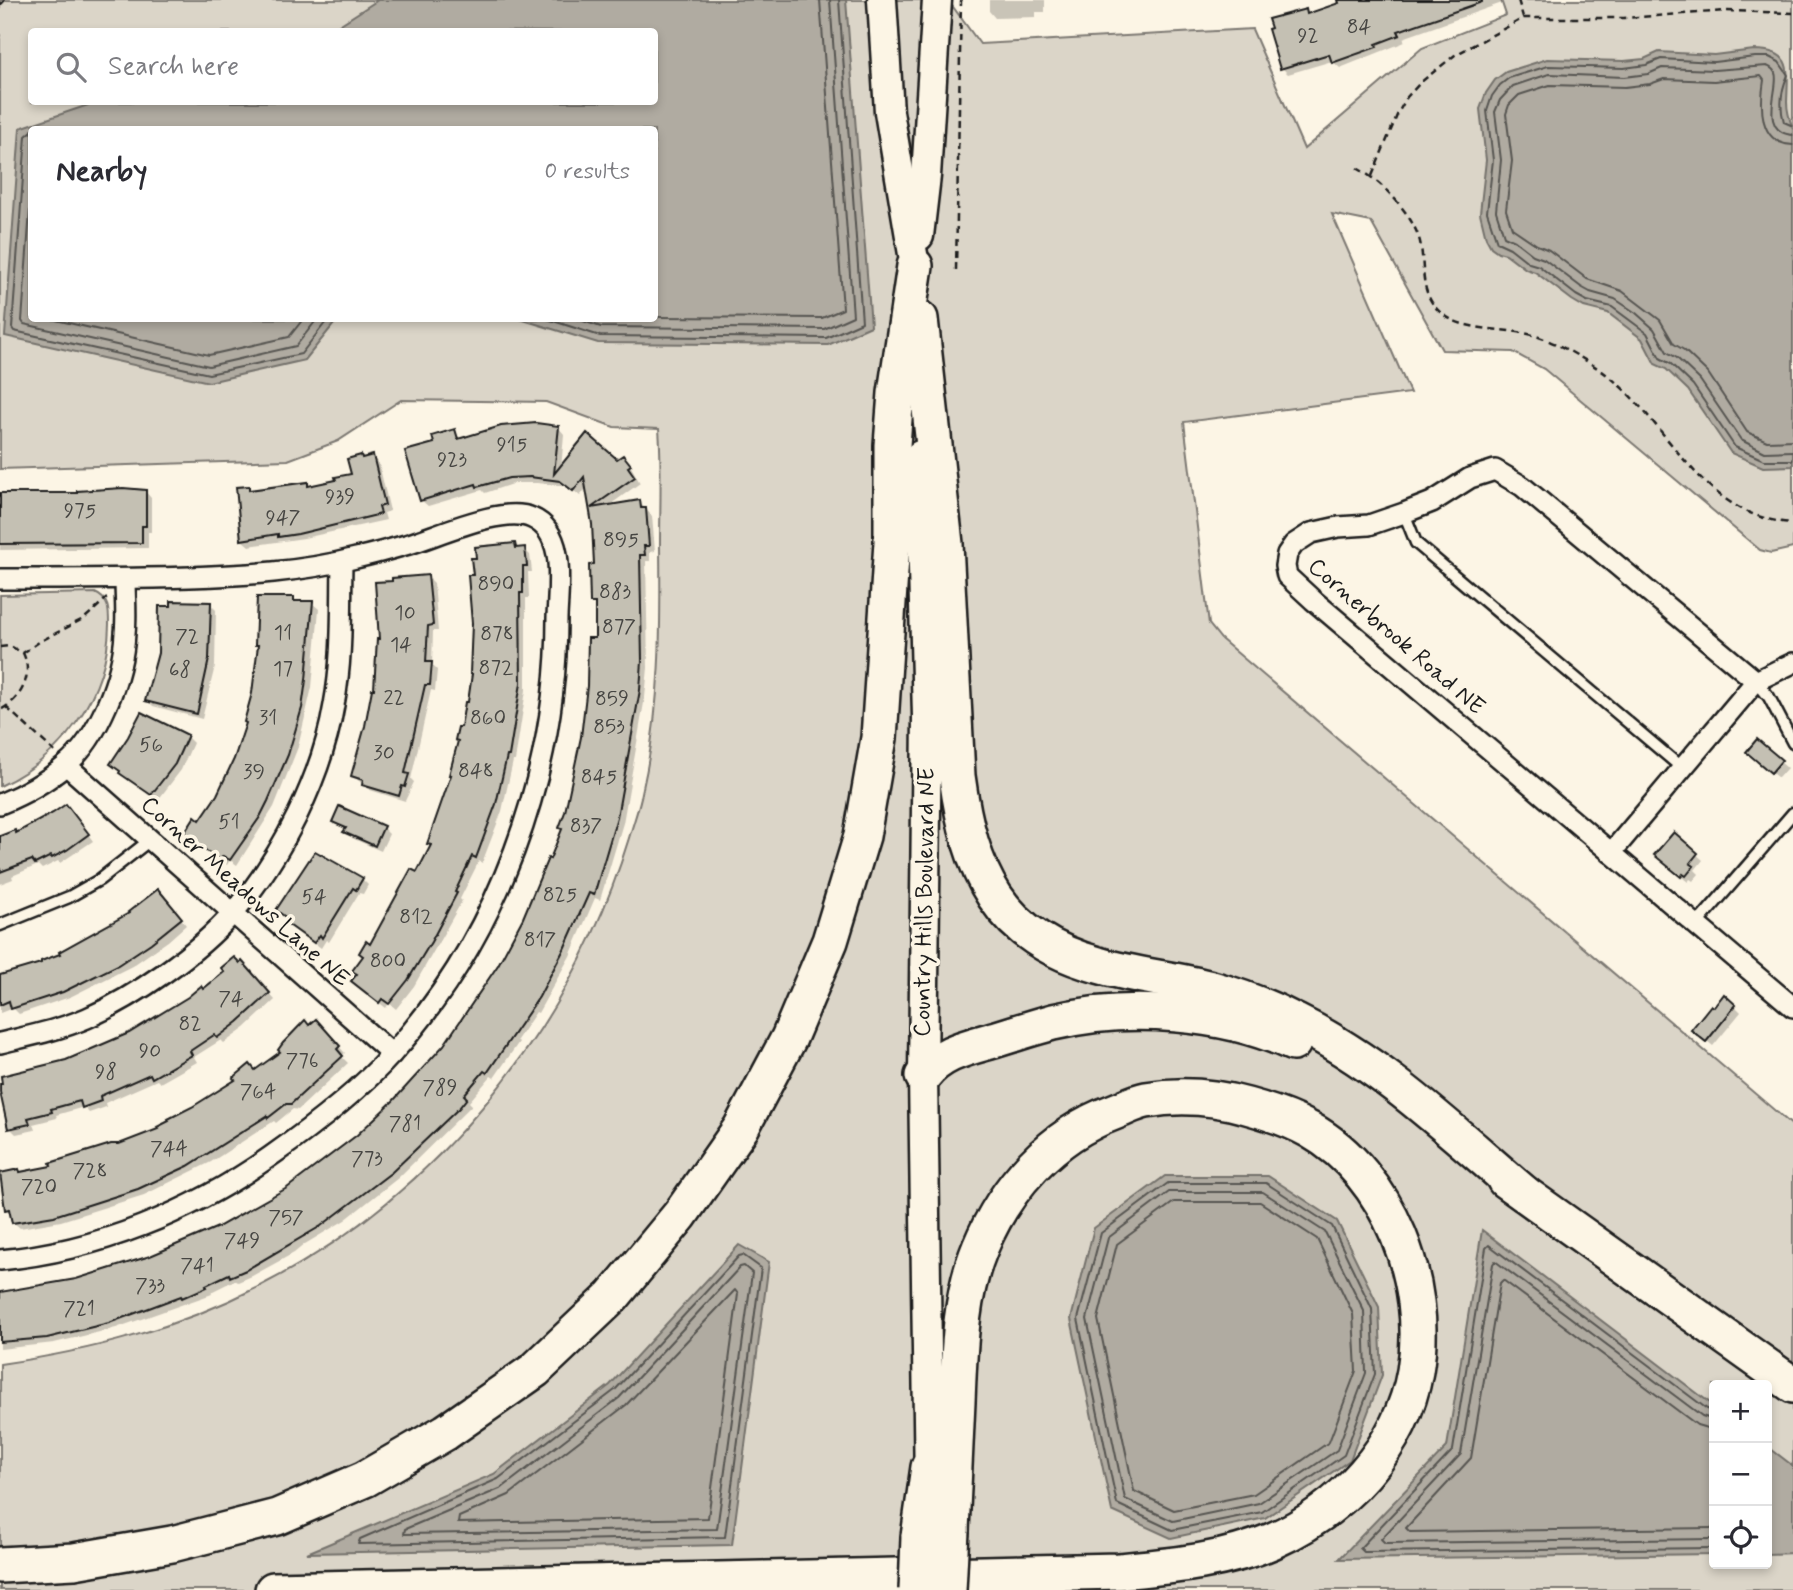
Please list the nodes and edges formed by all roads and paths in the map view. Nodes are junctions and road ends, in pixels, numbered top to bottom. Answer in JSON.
{"nodes":[{"id":1,"x":5,"y":0,"type":"edge"},
{"id":2,"x":882,"y":0,"type":"edge"},
{"id":3,"x":937,"y":0,"type":"edge"},
{"id":4,"x":961,"y":0,"type":"edge"},
{"id":5,"x":1518,"y":0,"type":"edge"},
{"id":6,"x":0,"y":5,"type":"edge"},
{"id":7,"x":1793,"y":13,"type":"edge"},
{"id":8,"x":1524,"y":18,"type":"junction"},
{"id":9,"x":1357,"y":168,"type":"dead end"},
{"id":10,"x":1372,"y":176,"type":"junction"},
{"id":11,"x":915,"y":267,"type":"junction"},
{"id":12,"x":956,"y":270,"type":"dead end"},
{"id":13,"x":1404,"y":513,"type":"junction"},
{"id":14,"x":1793,"y":523,"type":"edge"},
{"id":15,"x":342,"y":562,"type":"junction"},
{"id":16,"x":0,"y":579,"type":"edge"},
{"id":17,"x":125,"y":579,"type":"junction"},
{"id":18,"x":107,"y":598,"type":"dead end"},
{"id":19,"x":0,"y":648,"type":"edge"},
{"id":20,"x":23,"y":653,"type":"junction"},
{"id":21,"x":1793,"y":663,"type":"edge"},
{"id":22,"x":1756,"y":681,"type":"junction"},
{"id":23,"x":6,"y":707,"type":"junction"},
{"id":24,"x":0,"y":710,"type":"edge"},
{"id":25,"x":1793,"y":743,"type":"edge"},
{"id":26,"x":60,"y":759,"type":"junction"},
{"id":27,"x":1682,"y":768,"type":"junction"},
{"id":28,"x":0,"y":804,"type":"edge"},
{"id":29,"x":1793,"y":813,"type":"edge"},
{"id":30,"x":150,"y":840,"type":"junction"},
{"id":31,"x":1611,"y":853,"type":"junction"},
{"id":32,"x":233,"y":913,"type":"junction"},
{"id":33,"x":0,"y":925,"type":"edge"},
{"id":34,"x":1696,"y":925,"type":"junction"},
{"id":35,"x":1791,"y":1001,"type":"edge"},
{"id":36,"x":0,"y":1043,"type":"edge"},
{"id":37,"x":392,"y":1054,"type":"junction"},
{"id":38,"x":923,"y":1076,"type":"junction"},
{"id":39,"x":1525,"y":1194,"type":"junction"},
{"id":40,"x":0,"y":1259,"type":"edge"},
{"id":41,"x":1793,"y":1385,"type":"edge"},
{"id":42,"x":929,"y":1468,"type":"joint"},
{"id":43,"x":933,"y":1535,"type":"junction"},
{"id":44,"x":0,"y":1565,"type":"edge"},
{"id":45,"x":273,"y":1590,"type":"edge"},
{"id":46,"x":917,"y":1590,"type":"edge"},
{"id":47,"x":948,"y":1590,"type":"edge"}],
"edges":[{"from":1,"to":6,"type":"path"},
{"from":2,"to":11,"type":"main road","name":"Country Hills Boulevard NE"},
{"from":3,"to":11,"type":"main road","name":"Country Hills Boulevard NE"},
{"from":4,"to":12,"type":"path"},
{"from":5,"to":8,"type":"path"},
{"from":7,"to":8,"type":"path"},
{"from":8,"to":10,"type":"path"},
{"from":9,"to":10,"type":"path"},
{"from":10,"to":14,"type":"path"},
{"from":11,"to":38,"type":"main road","name":"Country Hills Boulevard NE"},
{"from":11,"to":39,"type":"highway"},
{"from":11,"to":44,"type":"highway"},
{"from":13,"to":22,"type":"street","name":"Cornerbrook Road NE"},
{"from":13,"to":27,"type":"lane"},
{"from":13,"to":31,"type":"street","name":"Cornerbrook Road NE"},
{"from":15,"to":17,"type":"street"},
{"from":15,"to":32,"type":"street"},
{"from":15,"to":37,"type":"street"},
{"from":16,"to":17,"type":"street"},
{"from":17,"to":26,"type":"street"},
{"from":18,"to":20,"type":"path"},
{"from":19,"to":20,"type":"path"},
{"from":20,"to":23,"type":"path"},
{"from":21,"to":22,"type":"street"},
{"from":22,"to":25,"type":"lane"},
{"from":22,"to":27,"type":"street"},
{"from":23,"to":24,"type":"path"},
{"from":23,"to":26,"type":"path"},
{"from":26,"to":28,"type":"street"},
{"from":26,"to":30,"type":"street","name":"Corner Meadows Lane NE"},
{"from":27,"to":31,"type":"street"},
{"from":29,"to":34,"type":"lane"},
{"from":30,"to":32,"type":"street","name":"Corner Meadows Lane NE"},
{"from":30,"to":33,"type":"lane"},
{"from":31,"to":34,"type":"street","name":"Cornerbrook Road NE"},
{"from":32,"to":36,"type":"street"},
{"from":32,"to":37,"type":"street","name":"Corner Meadows Lane NE"},
{"from":34,"to":35,"type":"street","name":"Cornerbrook Road NE"},
{"from":37,"to":40,"type":"street"},
{"from":38,"to":39,"type":"highway"},
{"from":38,"to":42,"type":"main road","name":"Country Hills Boulevard NE"},
{"from":39,"to":41,"type":"highway"},
{"from":42,"to":43,"type":"highway"},
{"from":43,"to":45,"type":"highway"},
{"from":43,"to":46,"type":"highway","bridge":true},
{"from":43,"to":47,"type":"highway","bridge":true}]}
